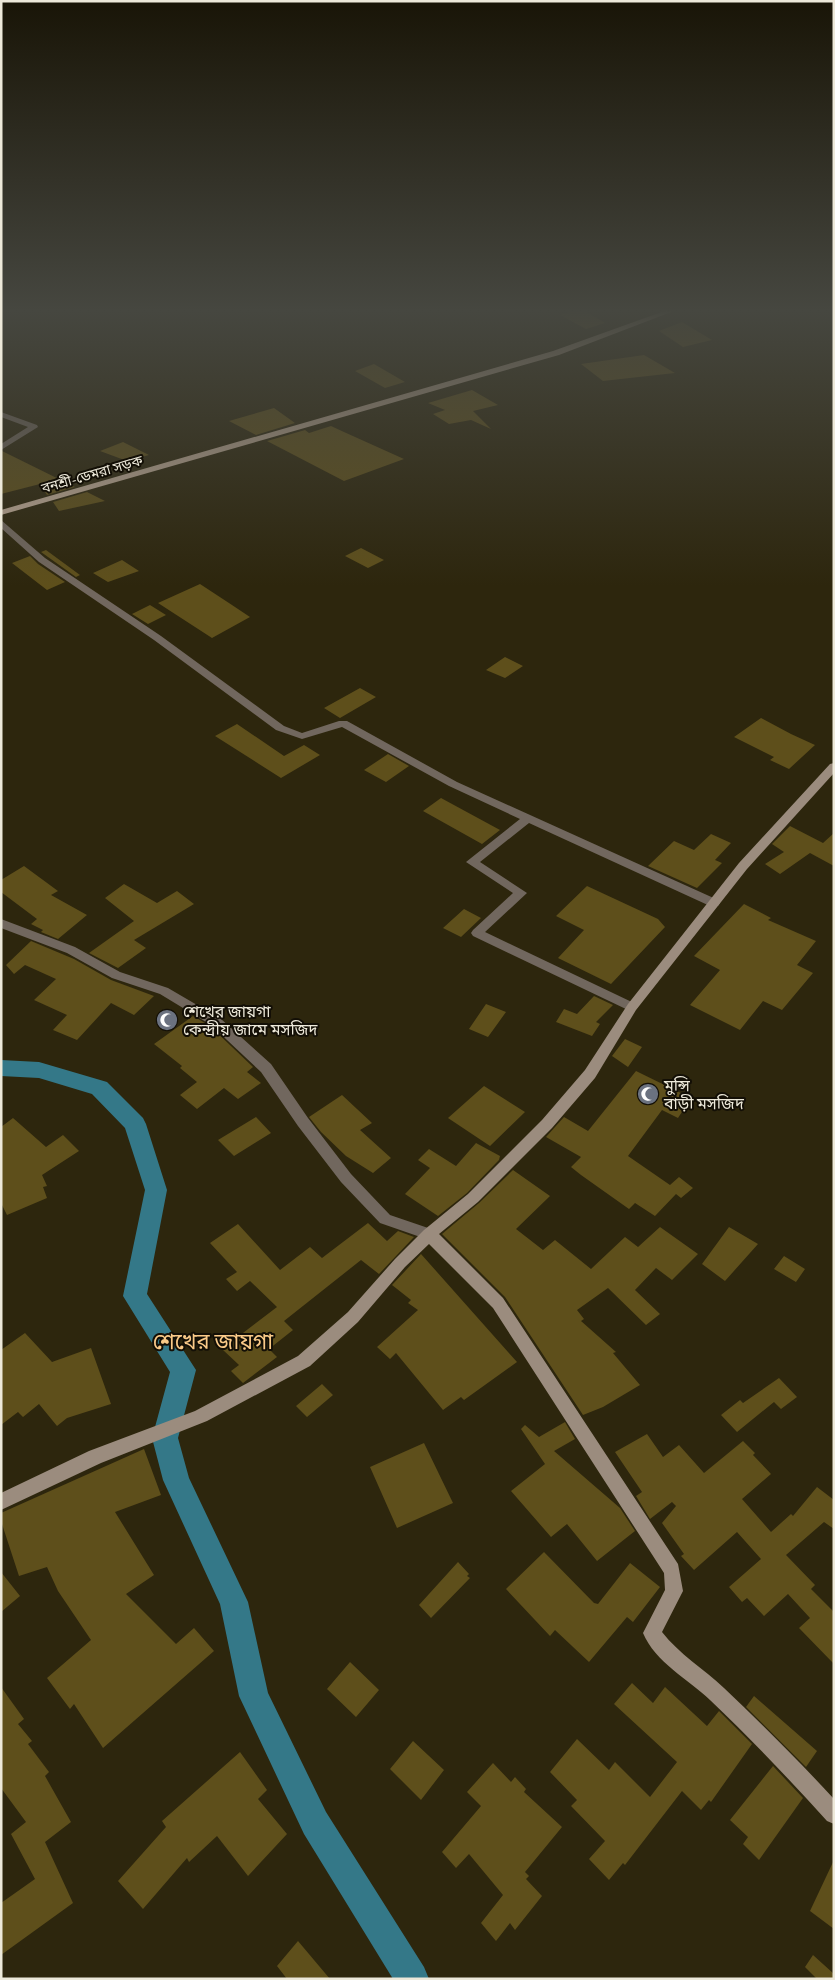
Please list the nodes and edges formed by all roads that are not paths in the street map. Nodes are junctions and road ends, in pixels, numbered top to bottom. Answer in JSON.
{"nodes":[{"id":1,"x":388,"y":401,"type":"edge"},
{"id":2,"x":1,"y":414,"type":"edge"},
{"id":3,"x":1,"y":448,"type":"edge"},
{"id":4,"x":1,"y":513,"type":"edge"},
{"id":5,"x":1,"y":523,"type":"edge"},
{"id":6,"x":834,"y":766,"type":"edge"},
{"id":7,"x":528,"y":819,"type":"junction"},
{"id":8,"x":714,"y":903,"type":"junction"},
{"id":9,"x":1,"y":922,"type":"edge"},
{"id":10,"x":632,"y":1007,"type":"junction"},
{"id":11,"x":429,"y":1234,"type":"junction"},
{"id":12,"x":1,"y":1502,"type":"edge"},
{"id":13,"x":834,"y":1814,"type":"edge"}],
"edges":[{"from":1,"to":4,"type":"main road","name":"বনশ্রী-ডেমরা সড়ক"},
{"from":2,"to":3,"type":"street"},
{"from":5,"to":7,"type":"street"},
{"from":6,"to":8,"type":"main road"},
{"from":7,"to":8,"type":"street"},
{"from":7,"to":10,"type":"street"},
{"from":8,"to":10,"type":"main road"},
{"from":9,"to":11,"type":"street"},
{"from":10,"to":11,"type":"main road"},
{"from":11,"to":12,"type":"main road"},
{"from":11,"to":13,"type":"main road"}]}
